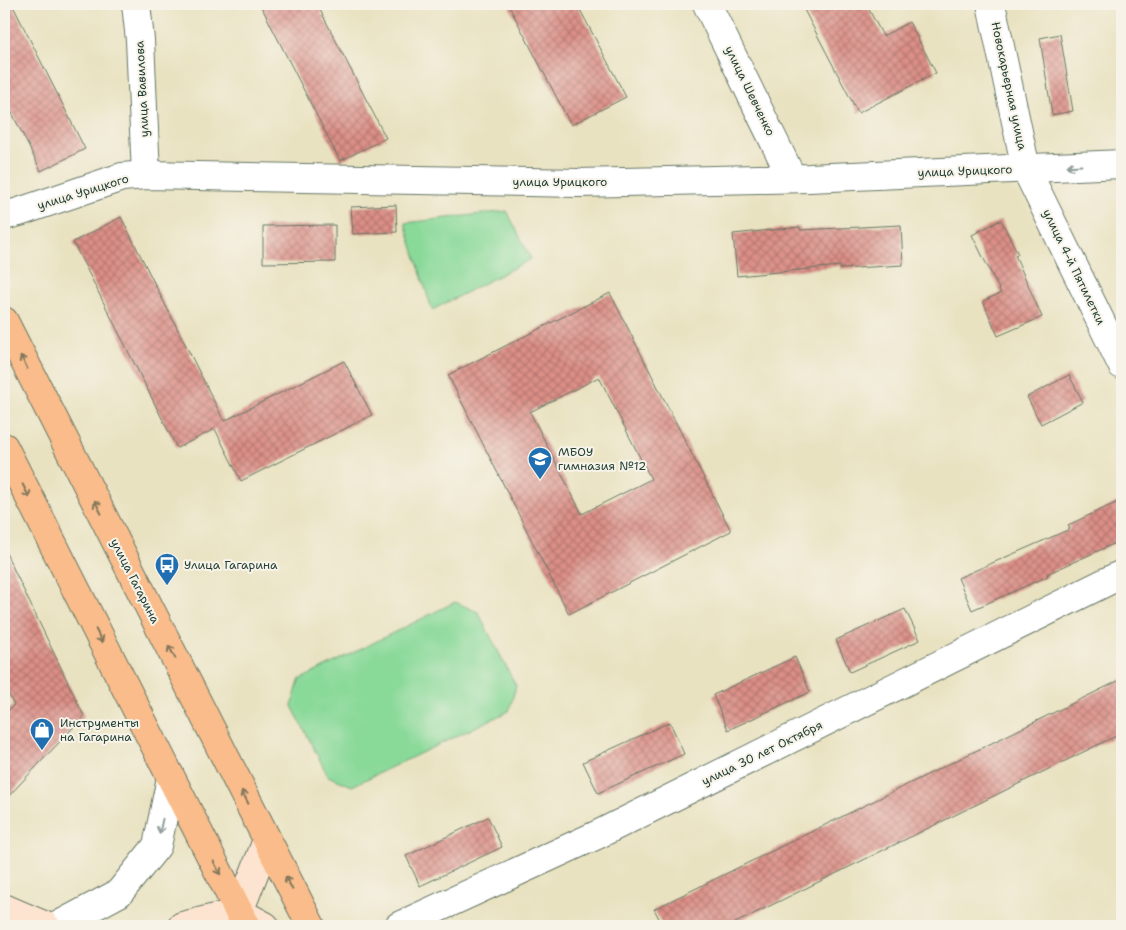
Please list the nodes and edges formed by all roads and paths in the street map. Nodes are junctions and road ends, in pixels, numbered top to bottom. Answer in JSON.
{"nodes":[{"id":1,"x":136,"y":4,"type":"edge"},
{"id":2,"x":707,"y":4,"type":"edge"},
{"id":3,"x":991,"y":4,"type":"edge"},
{"id":4,"x":1122,"y":164,"type":"edge"},
{"id":5,"x":1026,"y":169,"type":"junction"},
{"id":6,"x":146,"y":175,"type":"junction"},
{"id":7,"x":792,"y":178,"type":"junction"},
{"id":8,"x":4,"y":216,"type":"edge"},
{"id":9,"x":4,"y":321,"type":"edge"},
{"id":10,"x":1122,"y":365,"type":"edge"},
{"id":11,"x":4,"y":447,"type":"edge"},
{"id":12,"x":1122,"y":574,"type":"edge"},
{"id":13,"x":171,"y":778,"type":"junction"},
{"id":14,"x":267,"y":840,"type":"junction"},
{"id":15,"x":4,"y":908,"type":"edge"},
{"id":16,"x":235,"y":922,"type":"edge"},
{"id":17,"x":46,"y":926,"type":"edge"},
{"id":18,"x":57,"y":926,"type":"edge"},
{"id":19,"x":182,"y":926,"type":"edge"},
{"id":20,"x":265,"y":926,"type":"edge"},
{"id":21,"x":311,"y":926,"type":"edge"},
{"id":22,"x":399,"y":926,"type":"edge"}],
"edges":[{"from":1,"to":6,"type":"street","name":"улица Вавилова"},
{"from":2,"to":7,"type":"street","name":"улица Шевченко"},
{"from":3,"to":5,"type":"street","name":"Новокарьерная улица"},
{"from":4,"to":5,"type":"street","name":"улица Урицкого","one_way":true},
{"from":5,"to":7,"type":"street","name":"улица Урицкого"},
{"from":5,"to":10,"type":"street","name":"улица 4-й Пятилетки"},
{"from":6,"to":7,"type":"street","name":"улица Урицкого"},
{"from":6,"to":8,"type":"street","name":"улица Урицкого"},
{"from":14,"to":9,"type":"main road","name":"улица Гагарина","one_way":true},
{"from":11,"to":13,"type":"main road","one_way":true},
{"from":12,"to":22,"type":"street","name":"улица 30 лет Октября"},
{"from":13,"to":16,"type":"main road","one_way":true},
{"from":13,"to":18,"type":"street","one_way":true},
{"from":14,"to":16,"type":"main road"},
{"from":21,"to":14,"type":"main road","name":"улица Гагарина","one_way":true},
{"from":15,"to":17,"type":"main road"},
{"from":16,"to":19,"type":"main road"},
{"from":16,"to":20,"type":"main road"}]}
